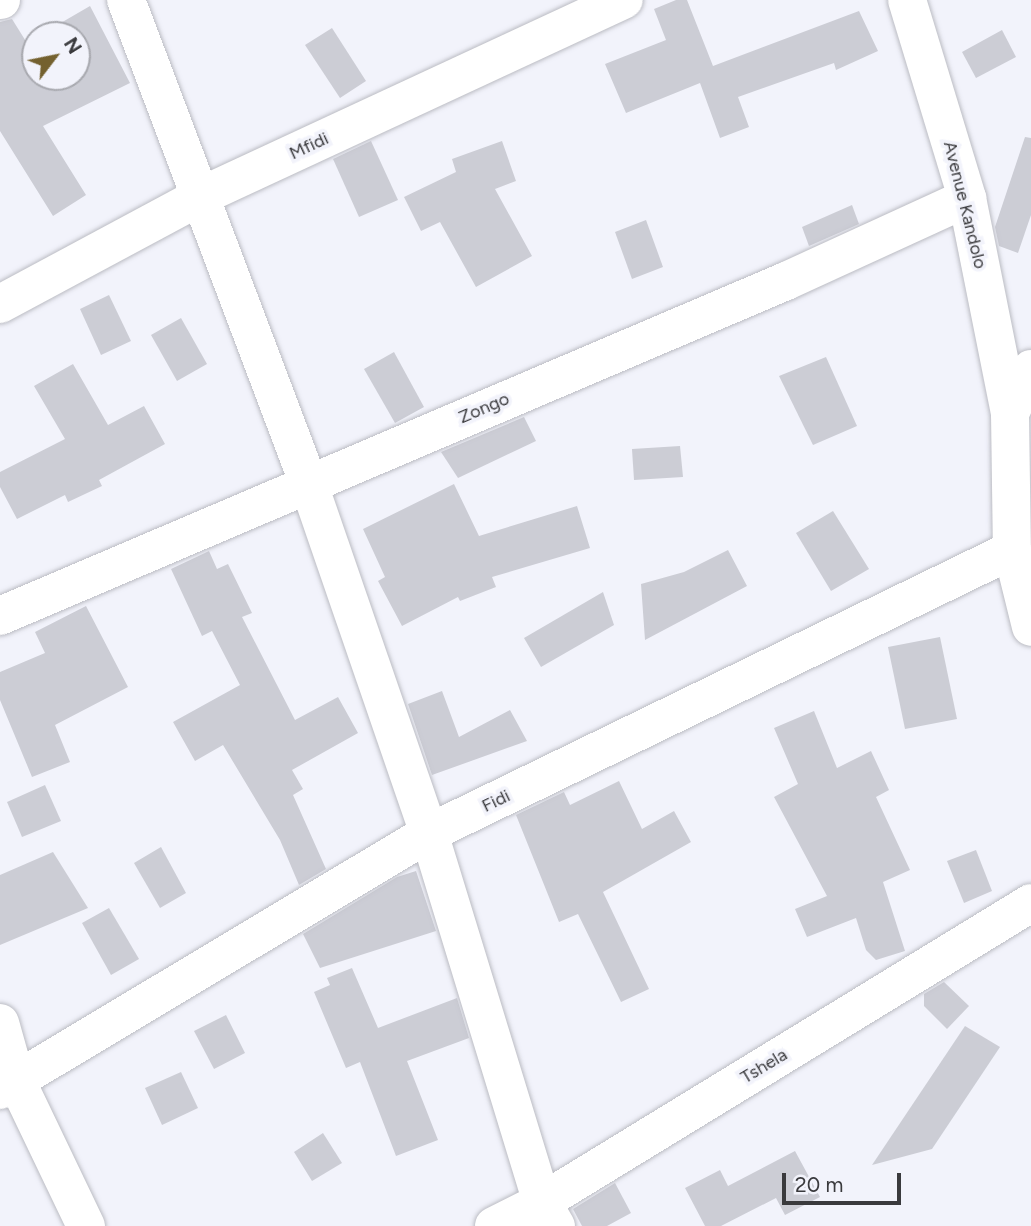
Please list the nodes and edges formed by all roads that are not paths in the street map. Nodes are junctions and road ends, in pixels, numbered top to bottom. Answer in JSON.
{"nodes":[{"id":1,"x":127,"y":0,"type":"edge"},
{"id":2,"x":624,"y":0,"type":"edge"},
{"id":3,"x":907,"y":0,"type":"edge"},
{"id":4,"x":201,"y":196,"type":"junction"},
{"id":5,"x":968,"y":198,"type":"junction"},
{"id":6,"x":0,"y":304,"type":"edge"},
{"id":7,"x":1031,"y":369,"type":"edge"},
{"id":8,"x":1010,"y":413,"type":"junction"},
{"id":9,"x":308,"y":482,"type":"junction"},
{"id":10,"x":1012,"y":550,"type":"junction"},
{"id":11,"x":0,"y":616,"type":"edge"},
{"id":12,"x":1031,"y":627,"type":"edge"},
{"id":13,"x":429,"y":833,"type":"junction"},
{"id":14,"x":1031,"y":903,"type":"edge"},
{"id":15,"x":0,"y":1023,"type":"edge"},
{"id":16,"x":8,"y":1085,"type":"edge"},
{"id":17,"x":549,"y":1214,"type":"edge"},
{"id":18,"x":86,"y":1226,"type":"edge"},
{"id":19,"x":494,"y":1226,"type":"edge"}],
"edges":[{"from":1,"to":4,"type":"street"},
{"from":2,"to":4,"type":"street","name":"Mfidi"},
{"from":3,"to":5,"type":"street","name":"Avenue Kandolo"},
{"from":4,"to":6,"type":"street","name":"Mfidi"},
{"from":4,"to":9,"type":"street"},
{"from":5,"to":8,"type":"street","name":"Avenue Kandolo"},
{"from":5,"to":9,"type":"street","name":"Zongo"},
{"from":7,"to":8,"type":"street"},
{"from":8,"to":10,"type":"street","name":"Avenue Kandolo"},
{"from":9,"to":11,"type":"street","name":"Zongo"},
{"from":9,"to":13,"type":"street"},
{"from":10,"to":12,"type":"street","name":"Avenue Kandolo"},
{"from":10,"to":13,"type":"street","name":"Fidi"},
{"from":13,"to":16,"type":"street","name":"Fidi"},
{"from":13,"to":17,"type":"street"},
{"from":14,"to":17,"type":"street","name":"Tshela"},
{"from":15,"to":16,"type":"street"},
{"from":16,"to":18,"type":"street"},
{"from":17,"to":19,"type":"street","name":"Tshela"}]}
